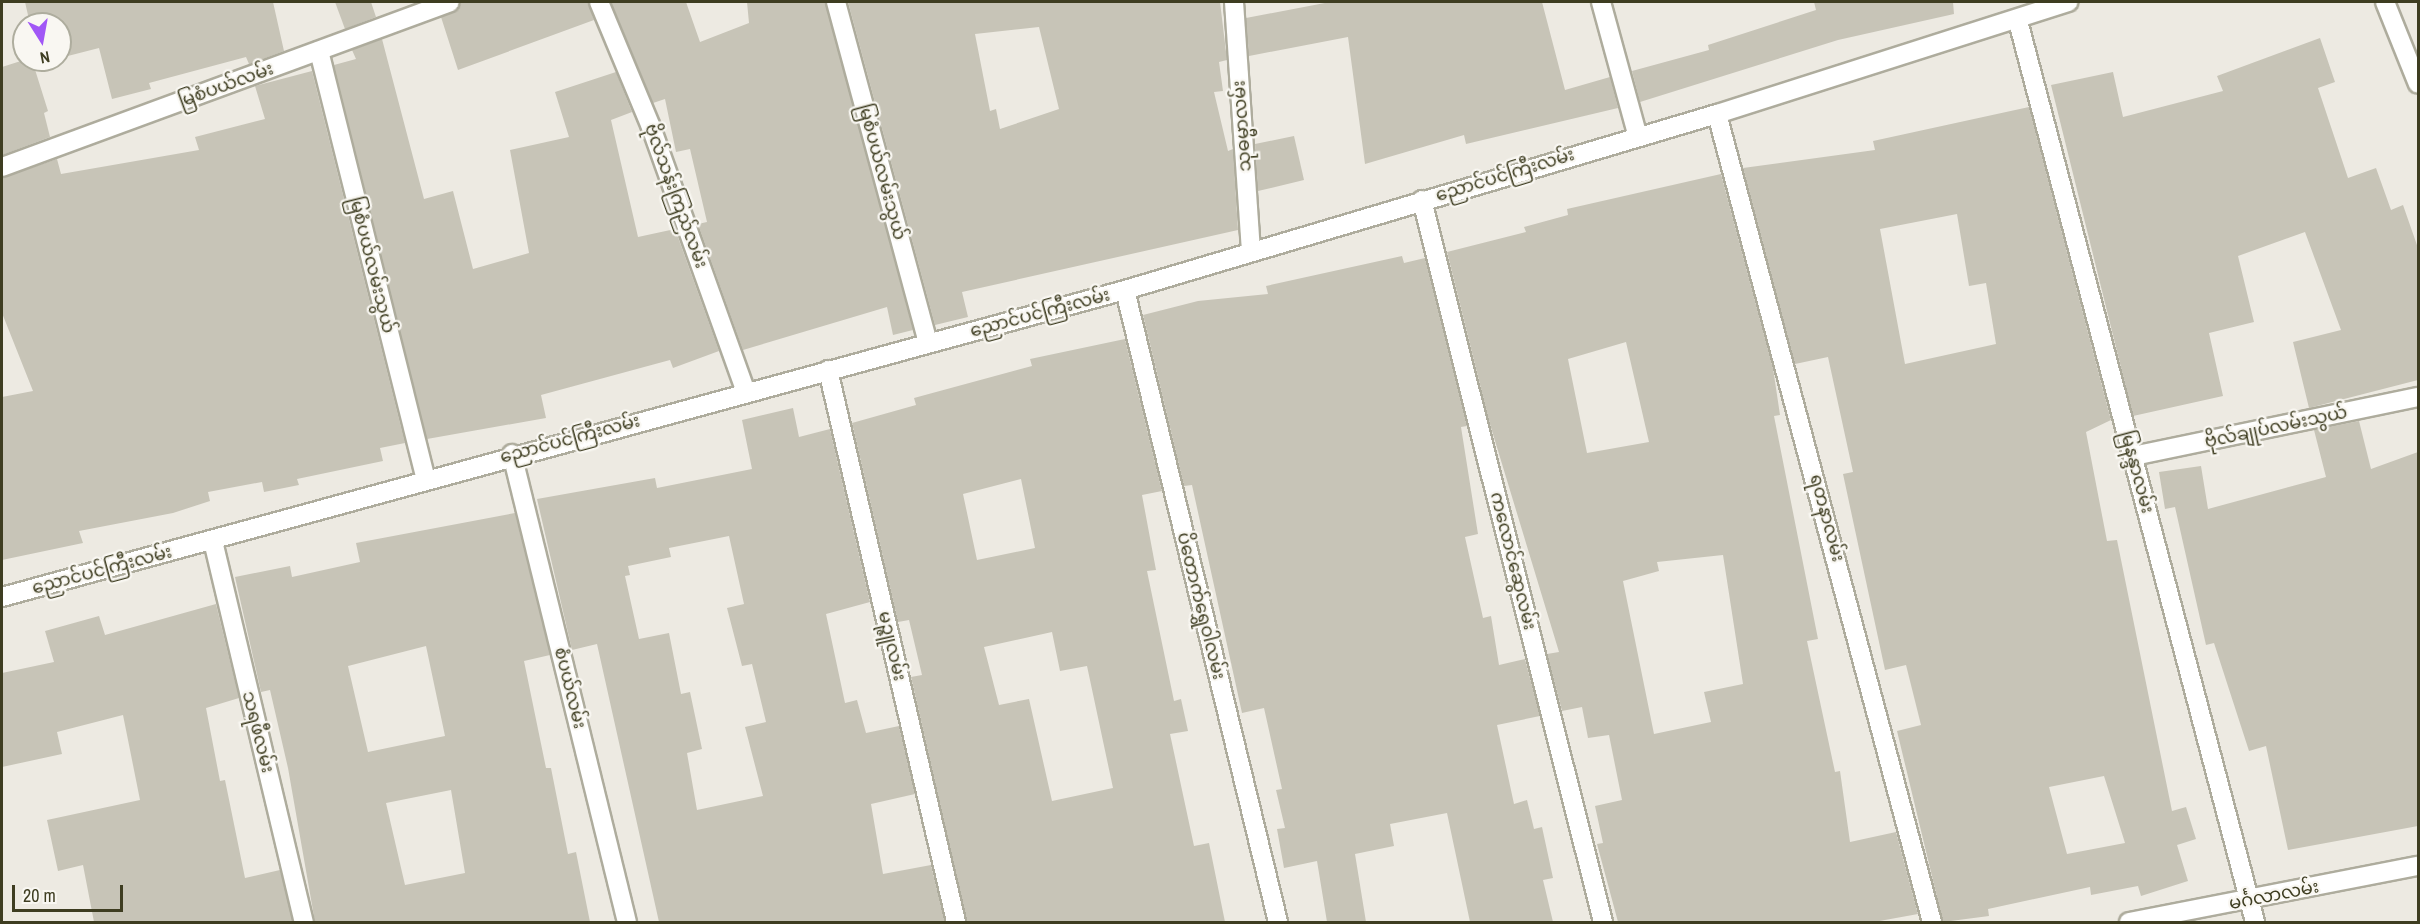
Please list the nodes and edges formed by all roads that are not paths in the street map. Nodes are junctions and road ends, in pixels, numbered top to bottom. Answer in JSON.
{"nodes":[{"id":1,"x":450,"y":2,"type":"edge"},
{"id":2,"x":599,"y":2,"type":"edge"},
{"id":3,"x":837,"y":2,"type":"edge"},
{"id":4,"x":1234,"y":2,"type":"edge"},
{"id":5,"x":1601,"y":2,"type":"edge"},
{"id":6,"x":2069,"y":2,"type":"edge"},
{"id":7,"x":2385,"y":2,"type":"edge"},
{"id":8,"x":2018,"y":21,"type":"junction"},
{"id":9,"x":319,"y":51,"type":"junction"},
{"id":10,"x":2418,"y":84,"type":"edge"},
{"id":11,"x":1717,"y":114,"type":"junction"},
{"id":12,"x":1636,"y":135,"type":"junction"},
{"id":13,"x":2,"y":167,"type":"edge"},
{"id":14,"x":1422,"y":200,"type":"junction"},
{"id":15,"x":1251,"y":250,"type":"junction"},
{"id":16,"x":1125,"y":290,"type":"junction"},
{"id":17,"x":928,"y":343,"type":"junction"},
{"id":18,"x":828,"y":370,"type":"junction"},
{"id":19,"x":746,"y":392,"type":"junction"},
{"id":20,"x":2418,"y":397,"type":"edge"},
{"id":21,"x":512,"y":454,"type":"junction"},
{"id":22,"x":2133,"y":456,"type":"junction"},
{"id":23,"x":426,"y":479,"type":"junction"},
{"id":24,"x":213,"y":542,"type":"junction"},
{"id":25,"x":2,"y":597,"type":"edge"},
{"id":26,"x":2418,"y":866,"type":"edge"},
{"id":27,"x":2249,"y":900,"type":"junction"},
{"id":28,"x":304,"y":922,"type":"edge"},
{"id":29,"x":627,"y":922,"type":"edge"},
{"id":30,"x":956,"y":922,"type":"edge"},
{"id":31,"x":1278,"y":922,"type":"edge"},
{"id":32,"x":1603,"y":922,"type":"edge"},
{"id":33,"x":1932,"y":922,"type":"edge"},
{"id":34,"x":2129,"y":922,"type":"edge"},
{"id":35,"x":2255,"y":922,"type":"edge"}],
"edges":[{"from":1,"to":9,"type":"street","name":"မြစံပယ်လမ်း"},
{"from":2,"to":19,"type":"street","name":"ဗိုလ်သန်းကြည်လမ်း"},
{"from":3,"to":17,"type":"street","name":"မြစံပယ်လမ်းသွယ်"},
{"from":4,"to":15,"type":"street","name":"သုဓမ္မာလမ်း"},
{"from":5,"to":12,"type":"street"},
{"from":6,"to":8,"type":"street","name":"ညောင်ပင်ကြီးလမ်း"},
{"from":7,"to":10,"type":"street"},
{"from":8,"to":11,"type":"street","name":"ညောင်ပင်ကြီးလမ်း"},
{"from":8,"to":22,"type":"street","name":"မြနန္ဒာလမ်း"},
{"from":9,"to":13,"type":"street","name":"မြစံပယ်လမ်း"},
{"from":9,"to":23,"type":"street","name":"မြစံပယ်လမ်းသွယ်"},
{"from":11,"to":12,"type":"street","name":"ညောင်ပင်ကြီးလမ်း"},
{"from":11,"to":33,"type":"street","name":"ရတနာလမ်း"},
{"from":12,"to":14,"type":"street","name":"ညောင်ပင်ကြီးလမ်း"},
{"from":14,"to":15,"type":"street","name":"ညောင်ပင်ကြီးလမ်း"},
{"from":14,"to":32,"type":"street","name":"ကလောင်ဆွေလမ်း"},
{"from":15,"to":16,"type":"street","name":"ညောင်ပင်ကြီးလမ်း"},
{"from":16,"to":17,"type":"street","name":"ညောင်ပင်ကြီးလမ်း"},
{"from":16,"to":31,"type":"street","name":"ပိတောက်ရွှေဝါလမ်း"},
{"from":17,"to":18,"type":"street","name":"ညောင်ပင်ကြီးလမ်း"},
{"from":18,"to":19,"type":"street","name":"ညောင်ပင်ကြီးလမ်း"},
{"from":18,"to":30,"type":"street","name":"မဉ္ဇူလမ်း"},
{"from":19,"to":21,"type":"street","name":"ညောင်ပင်ကြီးလမ်း"},
{"from":20,"to":22,"type":"street","name":"ဗိုလ်ချုပ်လမ်းသွယ်"},
{"from":21,"to":23,"type":"street","name":"ညောင်ပင်ကြီးလမ်း"},
{"from":21,"to":29,"type":"street","name":"စံပယ်လမ်း"},
{"from":22,"to":27,"type":"street","name":"မြနန္ဒာလမ်း"},
{"from":23,"to":24,"type":"street","name":"ညောင်ပင်ကြီးလမ်း"},
{"from":24,"to":25,"type":"street","name":"ညောင်ပင်ကြီးလမ်း"},
{"from":24,"to":28,"type":"street","name":"သရဖီလမ်း"},
{"from":26,"to":27,"type":"street","name":"မင်္ဂလာလမ်း"},
{"from":27,"to":34,"type":"street","name":"မင်္ဂလာလမ်း"},
{"from":27,"to":35,"type":"street","name":"မြနန္ဒာလမ်း"}]}
